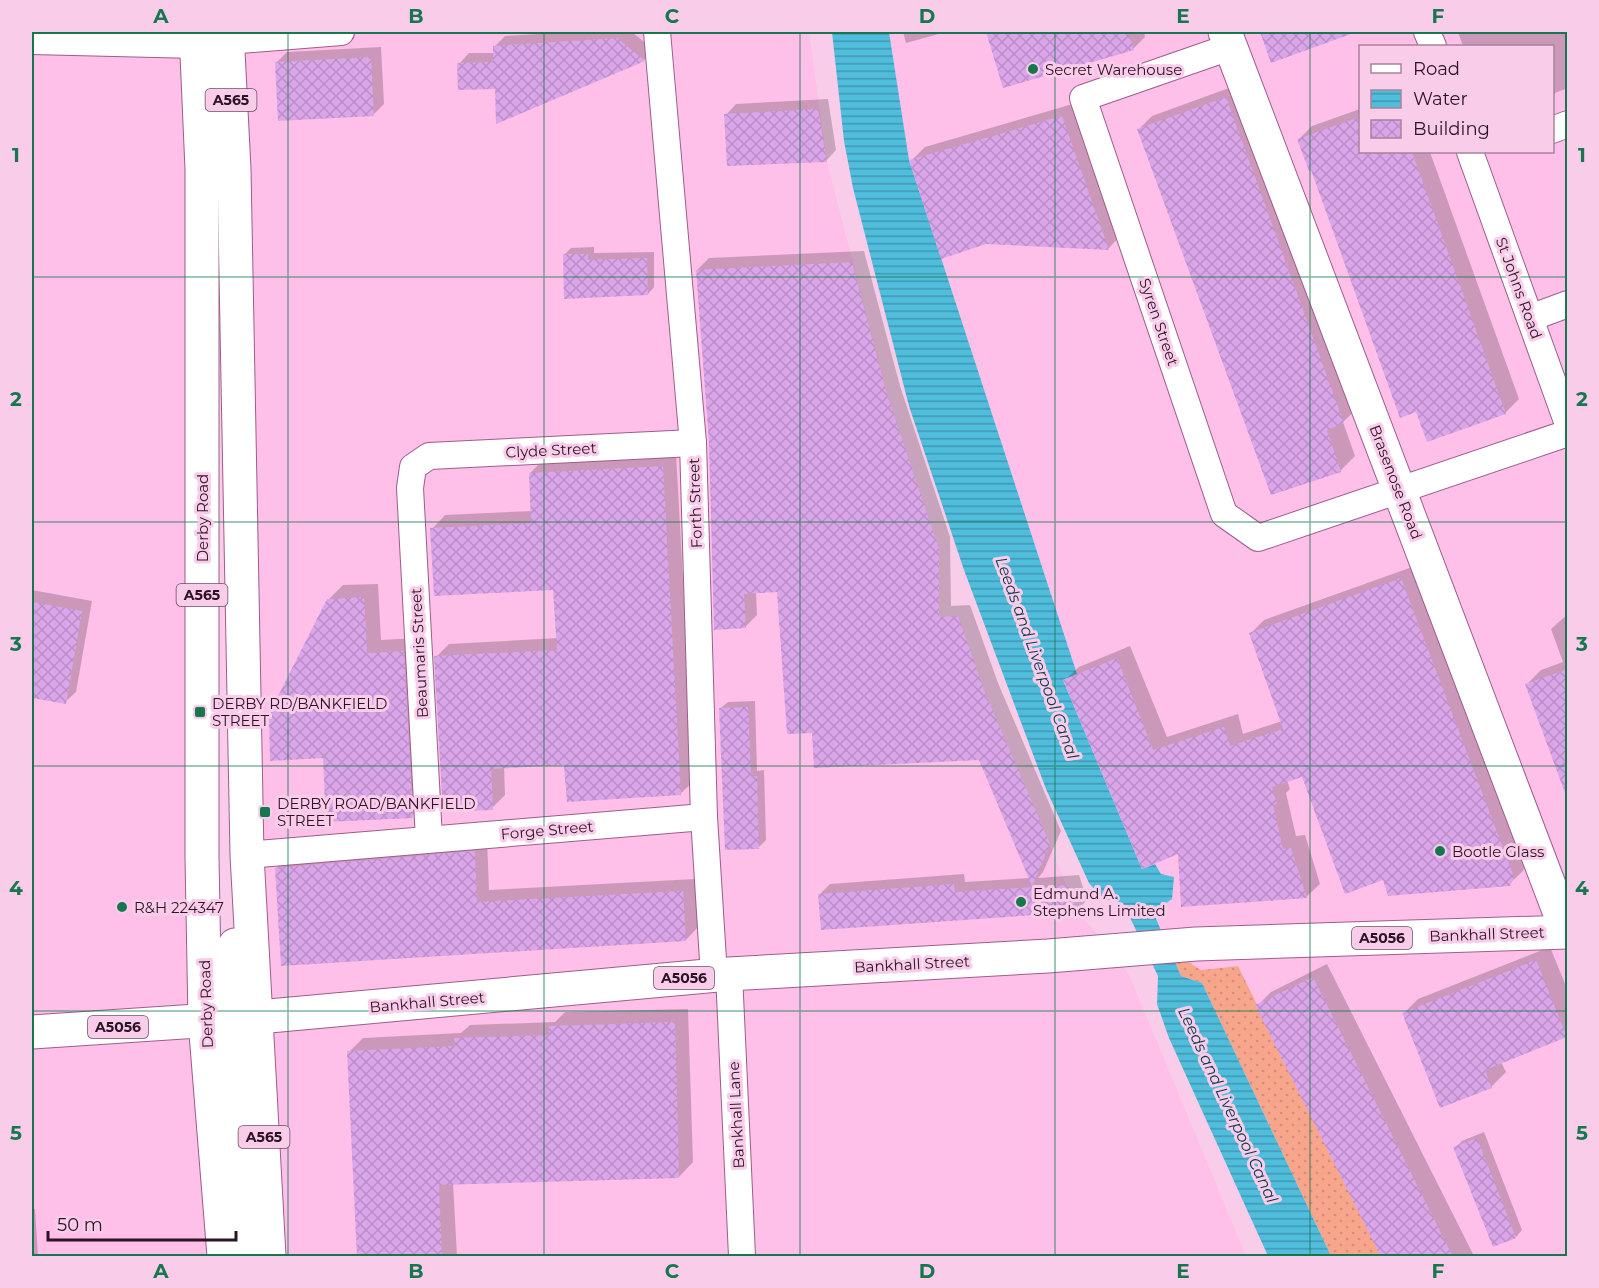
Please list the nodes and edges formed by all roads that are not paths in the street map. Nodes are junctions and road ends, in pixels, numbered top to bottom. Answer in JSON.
{"nodes":[{"id":1,"x":341,"y":32,"type":"edge"},
{"id":2,"x":657,"y":32,"type":"edge"},
{"id":3,"x":212,"y":37,"type":"edge"},
{"id":4,"x":1227,"y":39,"type":"edge"},
{"id":5,"x":32,"y":41,"type":"edge"},
{"id":6,"x":1478,"y":154,"type":"edge"},
{"id":7,"x":1568,"y":304,"type":"edge"},
{"id":8,"x":1530,"y":318,"type":"junction"},
{"id":9,"x":1568,"y":424,"type":"edge"},
{"id":10,"x":1568,"y":433,"type":"edge"},
{"id":11,"x":693,"y":443,"type":"junction"},
{"id":12,"x":413,"y":467,"type":"joint"},
{"id":13,"x":1400,"y":492,"type":"junction"},
{"id":14,"x":245,"y":744,"type":"junction"},
{"id":15,"x":704,"y":817,"type":"junction"},
{"id":16,"x":429,"y":839,"type":"junction"},
{"id":17,"x":247,"y":855,"type":"junction"},
{"id":18,"x":1567,"y":932,"type":"edge"},
{"id":19,"x":721,"y":975,"type":"junction"},
{"id":20,"x":258,"y":1017,"type":"junction"},
{"id":21,"x":205,"y":1021,"type":"junction"},
{"id":22,"x":32,"y":1032,"type":"edge"},
{"id":23,"x":224,"y":1257,"type":"edge"},
{"id":24,"x":240,"y":1257,"type":"edge"},
{"id":25,"x":270,"y":1257,"type":"edge"},
{"id":26,"x":742,"y":1257,"type":"edge"}],
"edges":[{"from":1,"to":3,"type":"street"},
{"from":2,"to":11,"type":"street","name":"Forth Street"},
{"from":3,"to":5,"type":"street"},
{"from":3,"to":14,"type":"main road","number":"A565"},
{"from":3,"to":21,"type":"main road","name":"Derby Road","number":"A565"},
{"from":4,"to":13,"type":"main road","name":"Brasenose Road"},
{"from":4,"to":13,"type":"street","name":"Syren Street"},
{"from":6,"to":8,"type":"street","name":"St Johns Road"},
{"from":7,"to":8,"type":"street"},
{"from":8,"to":9,"type":"street","name":"St Johns Road"},
{"from":10,"to":13,"type":"street"},
{"from":11,"to":12,"type":"street","name":"Clyde Street"},
{"from":11,"to":15,"type":"street","name":"Forth Street"},
{"from":12,"to":16,"type":"street","name":"Beaumaris Street"},
{"from":13,"to":18,"type":"main road","name":"Brasenose Road"},
{"from":14,"to":17,"type":"main road","number":"A565"},
{"from":14,"to":21,"type":"main road"},
{"from":15,"to":16,"type":"street","name":"Forge Street"},
{"from":15,"to":19,"type":"street","name":"Forth Street"},
{"from":16,"to":17,"type":"street","name":"Forge Street"},
{"from":17,"to":20,"type":"main road","number":"A565"},
{"from":18,"to":19,"type":"main road","name":"Bankhall Street","number":"A5056"},
{"from":19,"to":20,"type":"main road","name":"Bankhall Street","number":"A5056"},
{"from":19,"to":26,"type":"street","name":"Bankhall Lane"},
{"from":20,"to":21,"type":"main road","number":"A5056"},
{"from":20,"to":24,"type":"main road"},
{"from":20,"to":25,"type":"main road","number":"A565"},
{"from":21,"to":22,"type":"main road","number":"A5056"},
{"from":21,"to":23,"type":"main road","name":"Derby Road","number":"A565"}]}
